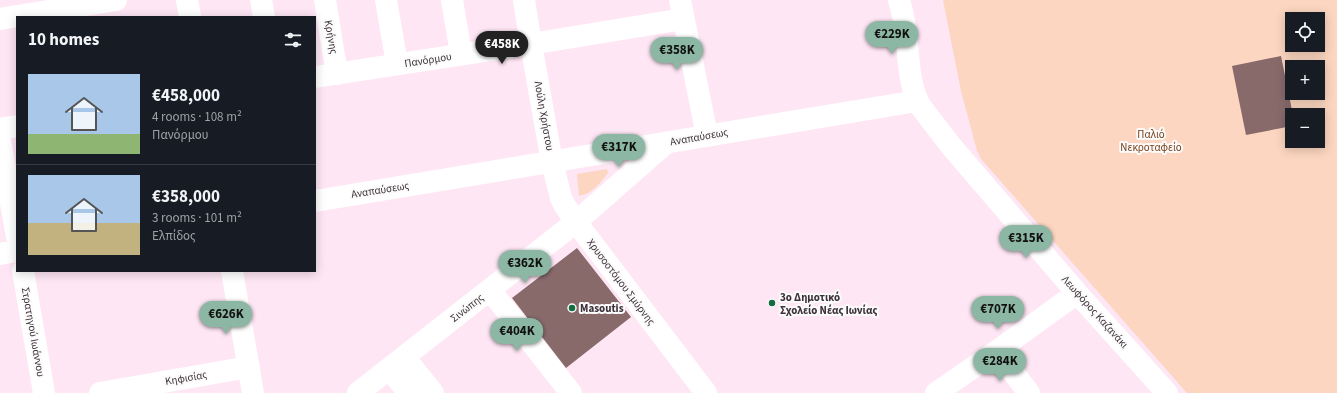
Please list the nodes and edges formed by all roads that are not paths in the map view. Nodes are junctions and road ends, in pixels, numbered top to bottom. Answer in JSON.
{"nodes":[{"id":1,"x":116,"y":0,"type":"edge"},
{"id":2,"x":187,"y":0,"type":"edge"},
{"id":3,"x":261,"y":0,"type":"edge"},
{"id":4,"x":325,"y":0,"type":"edge"},
{"id":5,"x":386,"y":0,"type":"edge"},
{"id":6,"x":452,"y":0,"type":"edge"},
{"id":7,"x":524,"y":0,"type":"edge"},
{"id":8,"x":899,"y":0,"type":"edge"},
{"id":9,"x":682,"y":9,"type":"edge"},
{"id":10,"x":16,"y":16,"type":"edge"},
{"id":11,"x":18,"y":16,"type":"edge"},
{"id":12,"x":190,"y":16,"type":"edge"},
{"id":13,"x":264,"y":16,"type":"edge"},
{"id":14,"x":0,"y":19,"type":"edge"},
{"id":15,"x":531,"y":44,"type":"junction"},
{"id":16,"x":461,"y":54,"type":"junction"},
{"id":17,"x":397,"y":64,"type":"junction"},
{"id":18,"x":337,"y":74,"type":"junction"},
{"id":19,"x":316,"y":77,"type":"edge"},
{"id":20,"x":918,"y":101,"type":"junction"},
{"id":21,"x":16,"y":126,"type":"edge"},
{"id":22,"x":0,"y":129,"type":"edge"},
{"id":23,"x":707,"y":136,"type":"junction"},
{"id":24,"x":0,"y":141,"type":"edge"},
{"id":25,"x":666,"y":143,"type":"junction"},
{"id":26,"x":552,"y":162,"type":"junction"},
{"id":27,"x":316,"y":201,"type":"edge"},
{"id":28,"x":576,"y":222,"type":"junction"},
{"id":29,"x":16,"y":231,"type":"edge"},
{"id":30,"x":16,"y":251,"type":"edge"},
{"id":31,"x":0,"y":254,"type":"edge"},
{"id":32,"x":23,"y":272,"type":"edge"},
{"id":33,"x":232,"y":272,"type":"edge"},
{"id":34,"x":490,"y":290,"type":"junction"},
{"id":35,"x":1077,"y":293,"type":"junction"},
{"id":36,"x":997,"y":352,"type":"junction"},
{"id":37,"x":397,"y":363,"type":"junction"},
{"id":38,"x":249,"y":367,"type":"junction"},
{"id":39,"x":700,"y":391,"type":"edge"},
{"id":40,"x":44,"y":393,"type":"edge"},
{"id":41,"x":100,"y":393,"type":"edge"},
{"id":42,"x":253,"y":393,"type":"edge"},
{"id":43,"x":358,"y":393,"type":"edge"},
{"id":44,"x":409,"y":393,"type":"edge"},
{"id":45,"x":433,"y":393,"type":"edge"},
{"id":46,"x":571,"y":393,"type":"edge"},
{"id":47,"x":936,"y":393,"type":"edge"},
{"id":48,"x":1029,"y":393,"type":"edge"},
{"id":49,"x":1167,"y":393,"type":"edge"}],
"edges":[{"from":1,"to":11,"type":"street"},
{"from":2,"to":12,"type":"street"},
{"from":3,"to":13,"type":"street"},
{"from":4,"to":18,"type":"street","name":"Κρήνης"},
{"from":5,"to":17,"type":"street"},
{"from":6,"to":16,"type":"street"},
{"from":7,"to":15,"type":"street","name":"Λούλη Χρήστου"},
{"from":8,"to":20,"type":"street","name":"Λεωφόρος Καζανάκι"},
{"from":9,"to":15,"type":"street","name":"Πανόρμου"},
{"from":9,"to":23,"type":"street"},
{"from":10,"to":14,"type":"street"},
{"from":15,"to":16,"type":"street","name":"Πανόρμου"},
{"from":15,"to":26,"type":"street","name":"Λούλη Χρήστου"},
{"from":16,"to":17,"type":"street","name":"Πανόρμου"},
{"from":17,"to":18,"type":"street","name":"Πανόρμου"},
{"from":18,"to":19,"type":"street","name":"Πανόρμου"},
{"from":20,"to":23,"type":"street","name":"Αναπαύσεως"},
{"from":20,"to":35,"type":"street","name":"Λεωφόρος Καζανάκι"},
{"from":21,"to":22,"type":"street"},
{"from":23,"to":25,"type":"street","name":"Αναπαύσεως"},
{"from":24,"to":29,"type":"street"},
{"from":25,"to":26,"type":"street","name":"Αναπαύσεως"},
{"from":25,"to":28,"type":"street","name":"Σινώπης"},
{"from":26,"to":27,"type":"street","name":"Αναπαύσεως"},
{"from":26,"to":28,"type":"street","name":"Χρυσοστόμου Σμύρνης"},
{"from":28,"to":34,"type":"street","name":"Σινώπης"},
{"from":28,"to":39,"type":"street","name":"Χρυσοστόμου Σμύρνης"},
{"from":30,"to":31,"type":"street"},
{"from":32,"to":40,"type":"street","name":"Στρατηγού Ιωάννου"},
{"from":33,"to":38,"type":"street"},
{"from":34,"to":37,"type":"street","name":"Σινώπης"},
{"from":34,"to":46,"type":"street"},
{"from":35,"to":36,"type":"street"},
{"from":35,"to":49,"type":"street","name":"Λεωφόρος Καζανάκι"},
{"from":36,"to":47,"type":"street"},
{"from":36,"to":48,"type":"street"},
{"from":37,"to":43,"type":"street","name":"Σινώπης"},
{"from":37,"to":44,"type":"street"},
{"from":37,"to":45,"type":"street"},
{"from":38,"to":41,"type":"street","name":"Κηφισίας"},
{"from":38,"to":42,"type":"street"}]}
